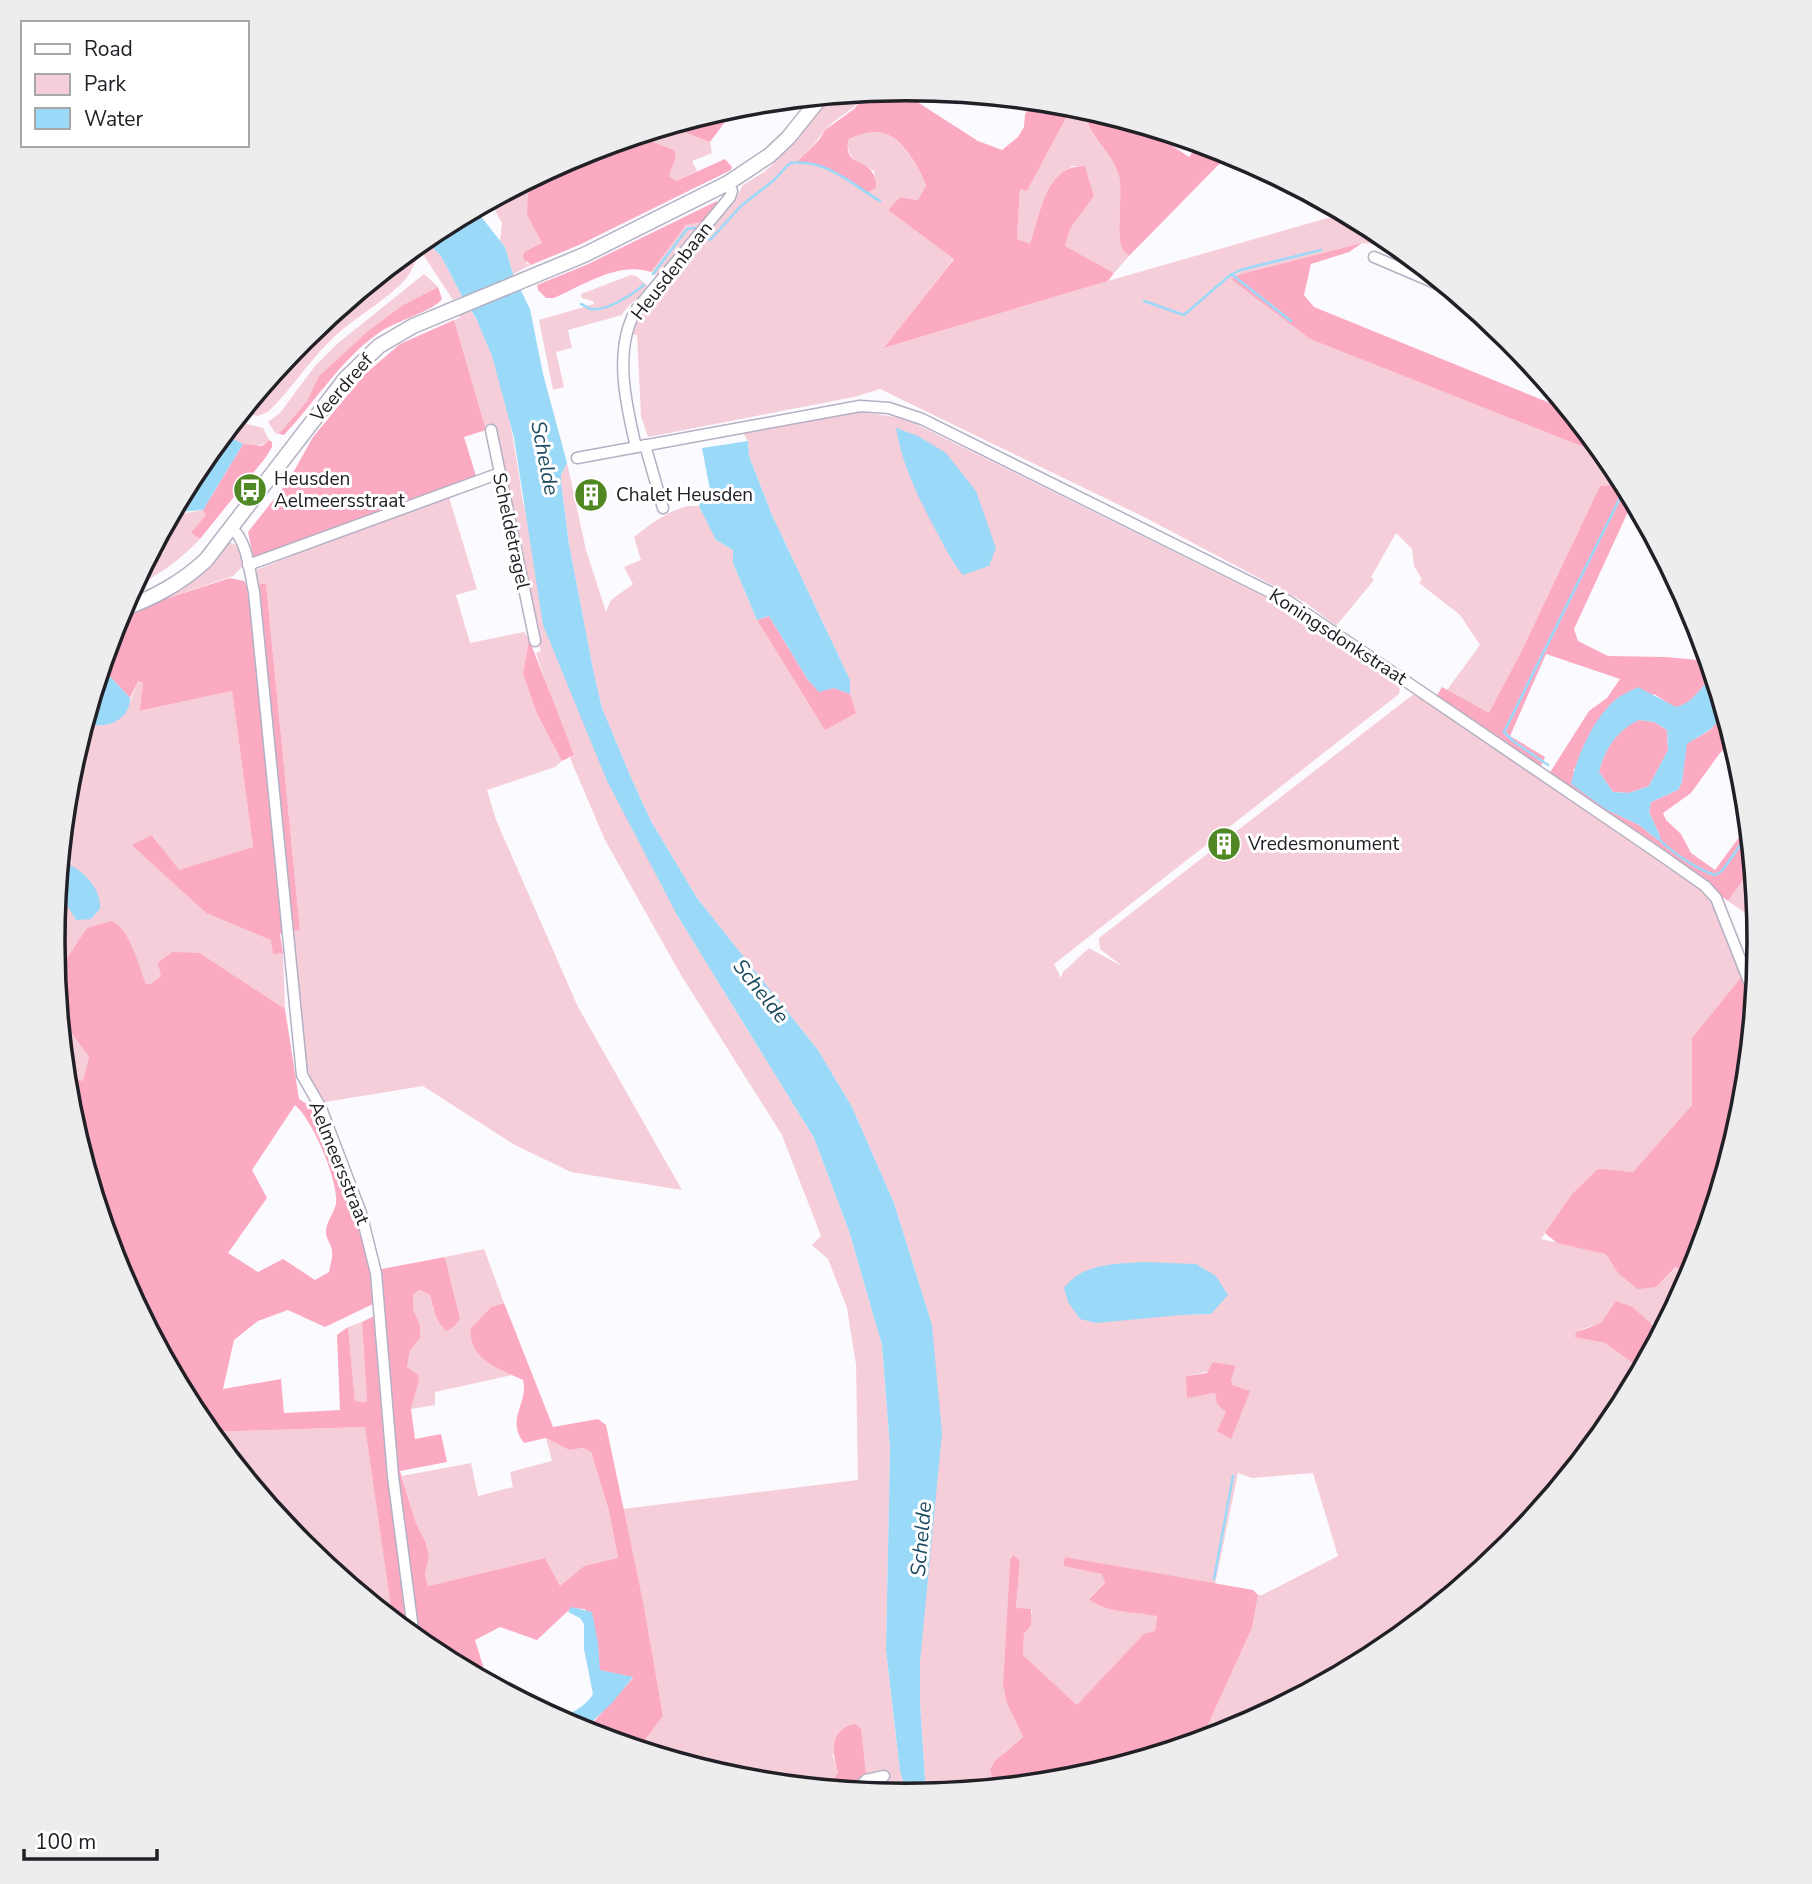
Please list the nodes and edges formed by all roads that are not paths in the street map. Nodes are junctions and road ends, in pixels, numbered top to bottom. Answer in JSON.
{"nodes":[{"id":1,"x":813,"y":106,"type":"edge"},
{"id":2,"x":728,"y":183,"type":"junction"},
{"id":3,"x":1374,"y":257,"type":"dead end"},
{"id":4,"x":1420,"y":277,"type":"edge"},
{"id":5,"x":488,"y":295,"type":"joint"},
{"id":6,"x":491,"y":430,"type":"dead end"},
{"id":7,"x":640,"y":446,"type":"junction"},
{"id":8,"x":577,"y":458,"type":"dead end"},
{"id":9,"x":500,"y":473,"type":"junction"},
{"id":10,"x":663,"y":509,"type":"dead end"},
{"id":11,"x":231,"y":527,"type":"junction"},
{"id":12,"x":219,"y":542,"type":"junction"},
{"id":13,"x":248,"y":565,"type":"junction"},
{"id":14,"x":142,"y":592,"type":"edge"},
{"id":15,"x":137,"y":603,"type":"edge"},
{"id":16,"x":533,"y":636,"type":"dead end"},
{"id":17,"x":1746,"y":973,"type":"edge"},
{"id":18,"x":412,"y":1622,"type":"edge"},
{"id":19,"x":884,"y":1776,"type":"dead end"},
{"id":20,"x":865,"y":1781,"type":"edge"}],
"edges":[{"from":1,"to":2,"type":"main road","name":"Heusdenbaan"},
{"from":2,"to":5,"type":"main road","name":"Heusdenbaan"},
{"from":2,"to":7,"type":"street","name":"Heusdenbaan"},
{"from":3,"to":4,"type":"street"},
{"from":5,"to":11,"type":"main road","name":"Veerdreef"},
{"from":6,"to":9,"type":"street","name":"Scheldetragel"},
{"from":7,"to":8,"type":"street"},
{"from":7,"to":10,"type":"street","name":"Heusdenbaan"},
{"from":7,"to":17,"type":"street","name":"Koningsdonkstraat"},
{"from":9,"to":13,"type":"street"},
{"from":9,"to":16,"type":"street","name":"Scheldetragel"},
{"from":11,"to":12,"type":"main road","name":"Veerdreef"},
{"from":11,"to":13,"type":"street"},
{"from":12,"to":14,"type":"main road","name":"Veerdreef"},
{"from":12,"to":15,"type":"main road","name":"Veerdreef"},
{"from":13,"to":18,"type":"street","name":"Aelmeersstraat"},
{"from":19,"to":20,"type":"street"}]}
